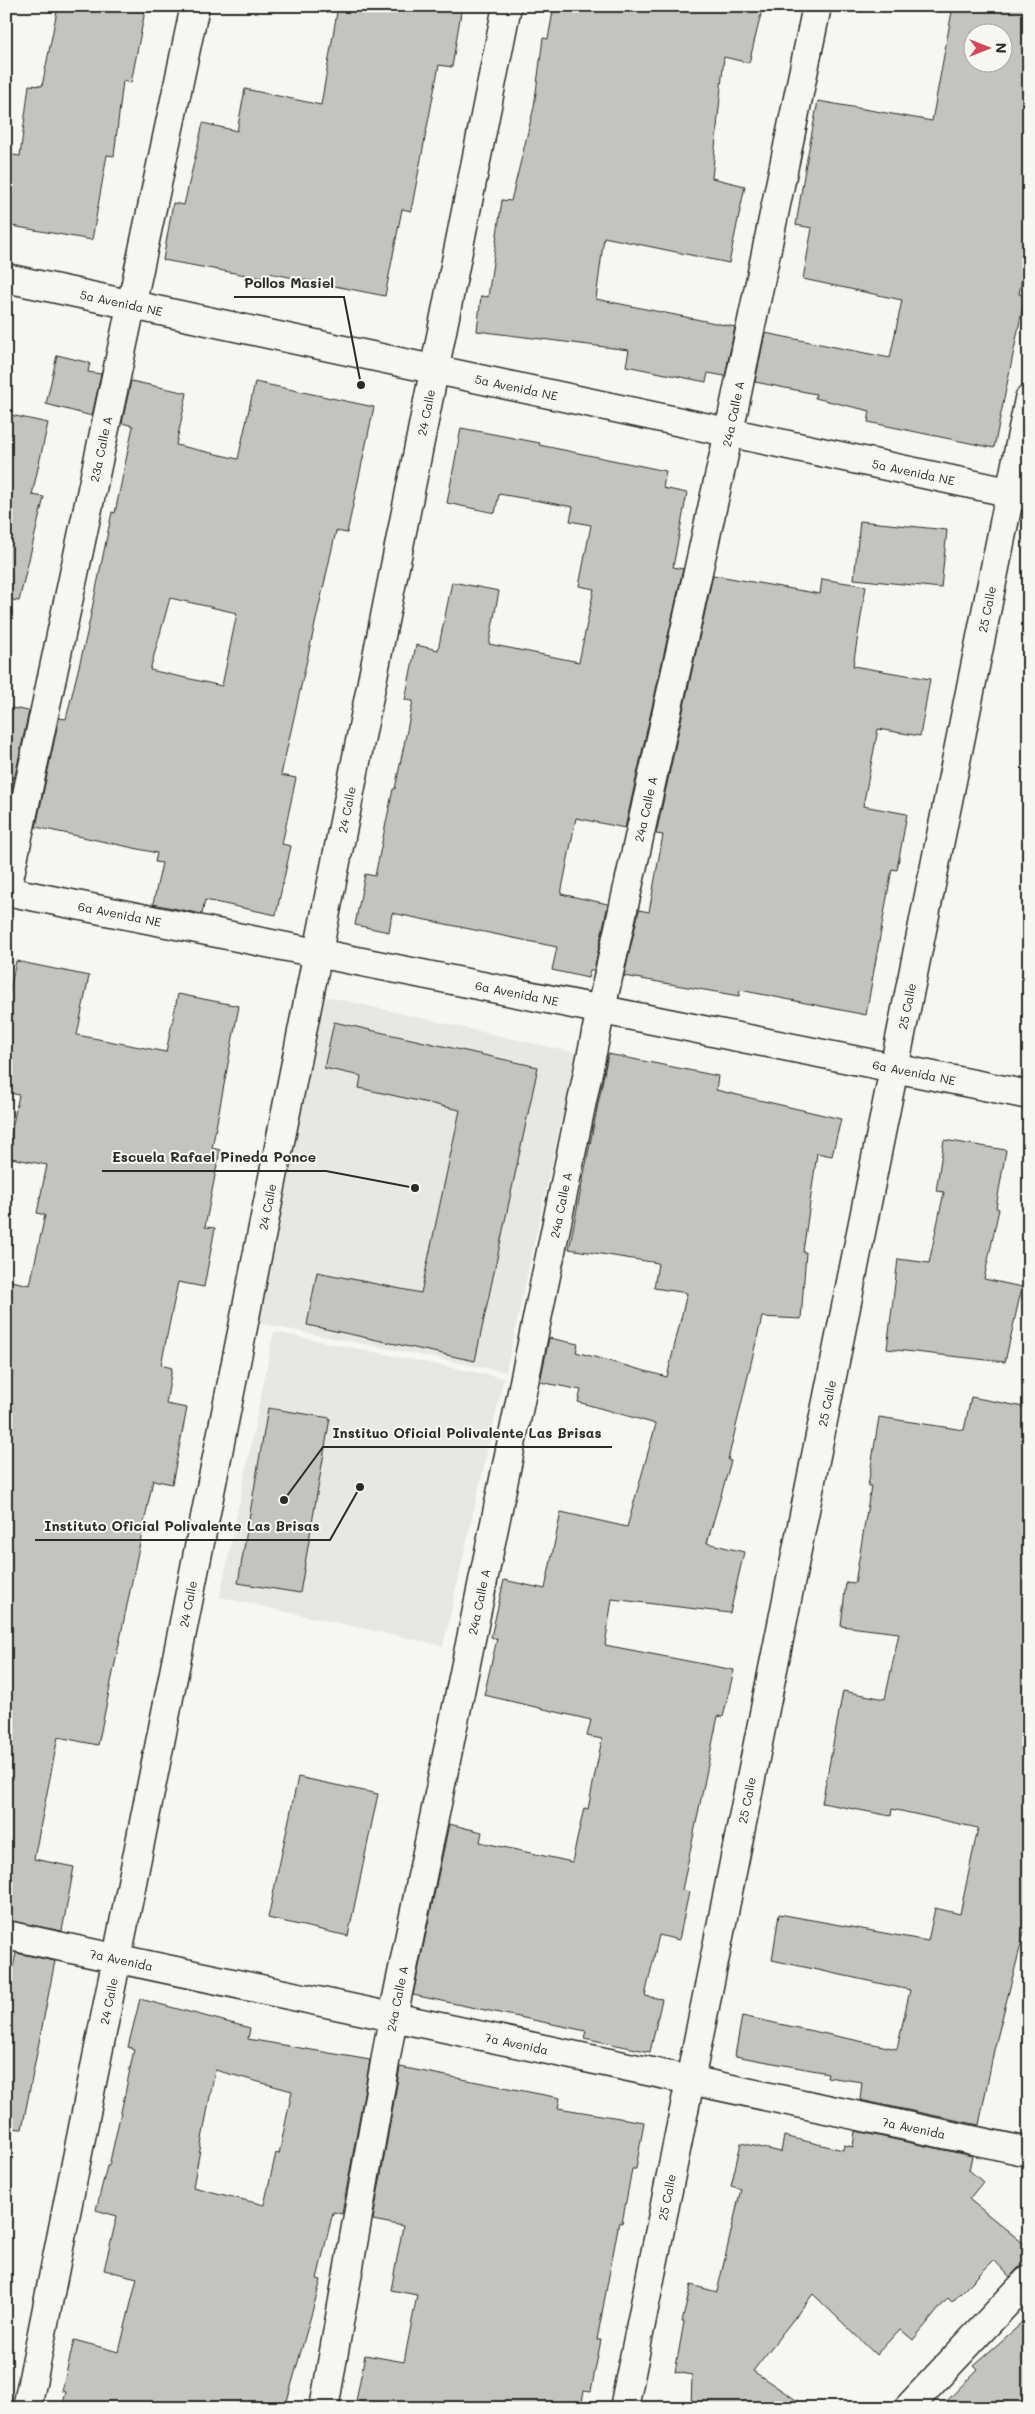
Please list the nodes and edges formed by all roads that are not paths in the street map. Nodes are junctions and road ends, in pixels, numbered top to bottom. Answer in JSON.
{"nodes":[{"id":1,"x":194,"y":6,"type":"edge"},
{"id":2,"x":507,"y":6,"type":"edge"},
{"id":3,"x":817,"y":6,"type":"edge"},
{"id":4,"x":6,"y":278,"type":"edge"},
{"id":5,"x":131,"y":305,"type":"junction"},
{"id":6,"x":434,"y":370,"type":"junction"},
{"id":7,"x":1029,"y":399,"type":"edge"},
{"id":8,"x":729,"y":432,"type":"junction"},
{"id":9,"x":1019,"y":494,"type":"edge"},
{"id":10,"x":6,"y":892,"type":"edge"},
{"id":11,"x":318,"y":952,"type":"junction"},
{"id":12,"x":602,"y":1010,"type":"junction"},
{"id":13,"x":894,"y":1068,"type":"junction"},
{"id":14,"x":1029,"y":1095,"type":"edge"},
{"id":15,"x":6,"y":1935,"type":"edge"},
{"id":16,"x":116,"y":1958,"type":"junction"},
{"id":17,"x":393,"y":2017,"type":"junction"},
{"id":18,"x":690,"y":2080,"type":"junction"},
{"id":19,"x":1028,"y":2148,"type":"edge"},
{"id":20,"x":1029,"y":2279,"type":"edge"},
{"id":21,"x":27,"y":2408,"type":"edge"},
{"id":22,"x":324,"y":2408,"type":"edge"},
{"id":23,"x":624,"y":2408,"type":"edge"},
{"id":24,"x":908,"y":2408,"type":"edge"}],
"edges":[{"from":1,"to":5,"type":"street","name":"23a Calle A"},
{"from":2,"to":6,"type":"street","name":"24 Calle"},
{"from":3,"to":8,"type":"street","name":"24a Calle A"},
{"from":4,"to":5,"type":"street","name":"5a Avenida NE"},
{"from":5,"to":6,"type":"street","name":"5a Avenida NE"},
{"from":5,"to":10,"type":"street","name":"23a Calle A"},
{"from":6,"to":8,"type":"street","name":"5a Avenida NE"},
{"from":6,"to":11,"type":"street","name":"24 Calle"},
{"from":7,"to":9,"type":"street","name":"25 Calle"},
{"from":8,"to":9,"type":"street","name":"5a Avenida NE"},
{"from":8,"to":12,"type":"street","name":"24a Calle A"},
{"from":9,"to":13,"type":"street","name":"25 Calle"},
{"from":10,"to":11,"type":"street","name":"6a Avenida NE"},
{"from":11,"to":12,"type":"street","name":"6a Avenida NE"},
{"from":11,"to":16,"type":"street","name":"24 Calle"},
{"from":12,"to":13,"type":"street","name":"6a Avenida NE"},
{"from":12,"to":17,"type":"street","name":"24a Calle A"},
{"from":13,"to":14,"type":"street","name":"6a Avenida NE"},
{"from":13,"to":18,"type":"street","name":"25 Calle"},
{"from":15,"to":16,"type":"street","name":"7a Avenida"},
{"from":16,"to":17,"type":"street","name":"7a Avenida"},
{"from":16,"to":21,"type":"street","name":"24 Calle"},
{"from":17,"to":18,"type":"street","name":"7a Avenida"},
{"from":17,"to":22,"type":"street","name":"24a Calle A"},
{"from":18,"to":19,"type":"street","name":"7a Avenida"},
{"from":18,"to":23,"type":"street","name":"25 Calle"},
{"from":20,"to":24,"type":"street"}]}
